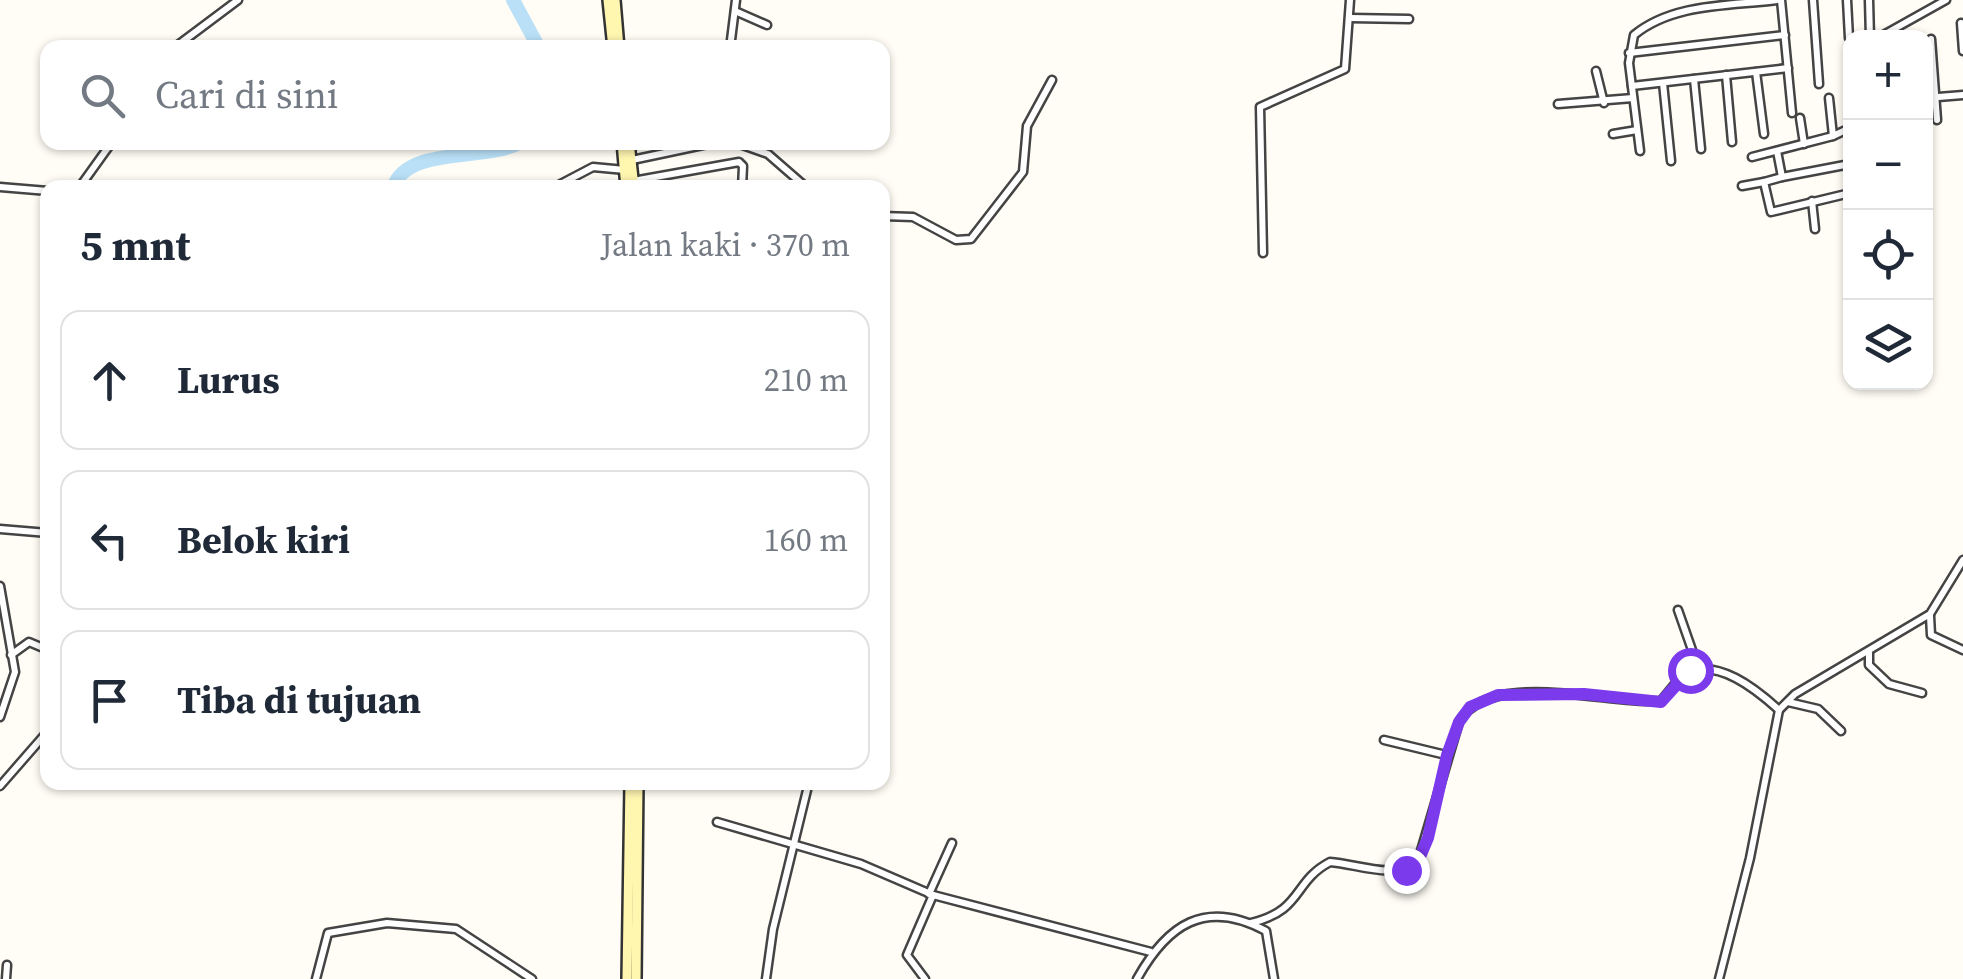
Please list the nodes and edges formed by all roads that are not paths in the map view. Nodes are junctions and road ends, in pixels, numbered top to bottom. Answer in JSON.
{"nodes":[{"id":1,"x":238,"y":0,"type":"edge"},
{"id":2,"x":611,"y":0,"type":"edge"},
{"id":3,"x":736,"y":0,"type":"edge"},
{"id":4,"x":1350,"y":0,"type":"edge"},
{"id":5,"x":1779,"y":0,"type":"edge"},
{"id":6,"x":1813,"y":0,"type":"edge"},
{"id":7,"x":1847,"y":0,"type":"edge"},
{"id":8,"x":1868,"y":0,"type":"edge"},
{"id":9,"x":1946,"y":0,"type":"edge"},
{"id":10,"x":735,"y":12,"type":"junction"},
{"id":11,"x":1350,"y":18,"type":"junction"},
{"id":12,"x":1409,"y":19,"type":"dead end"},
{"id":13,"x":1961,"y":23,"type":"edge"},
{"id":14,"x":767,"y":25,"type":"dead end"},
{"id":15,"x":1848,"y":30,"type":"edge"},
{"id":16,"x":1870,"y":30,"type":"edge"},
{"id":17,"x":1892,"y":30,"type":"edge"},
{"id":18,"x":1784,"y":36,"type":"junction"},
{"id":19,"x":185,"y":40,"type":"edge"},
{"id":20,"x":615,"y":40,"type":"edge"},
{"id":21,"x":731,"y":40,"type":"edge"},
{"id":22,"x":1963,"y":52,"type":"edge"},
{"id":23,"x":1629,"y":53,"type":"junction"},
{"id":24,"x":1788,"y":68,"type":"junction"},
{"id":25,"x":1596,"y":71,"type":"dead end"},
{"id":26,"x":1756,"y":72,"type":"junction"},
{"id":27,"x":1726,"y":75,"type":"junction"},
{"id":28,"x":1694,"y":79,"type":"junction"},
{"id":29,"x":1052,"y":80,"type":"dead end"},
{"id":30,"x":1662,"y":82,"type":"junction"},
{"id":31,"x":1820,"y":84,"type":"dead end"},
{"id":32,"x":1632,"y":86,"type":"junction"},
{"id":33,"x":1933,"y":87,"type":"edge"},
{"id":34,"x":1963,"y":95,"type":"edge"},
{"id":35,"x":1935,"y":97,"type":"junction"},
{"id":36,"x":1633,"y":98,"type":"junction"},
{"id":37,"x":1829,"y":98,"type":"dead end"},
{"id":38,"x":1604,"y":103,"type":"junction"},
{"id":39,"x":1558,"y":104,"type":"dead end"},
{"id":40,"x":1792,"y":112,"type":"dead end"},
{"id":41,"x":1800,"y":118,"type":"dead end"},
{"id":42,"x":1937,"y":120,"type":"dead end"},
{"id":43,"x":1637,"y":130,"type":"junction"},
{"id":44,"x":1843,"y":131,"type":"edge"},
{"id":45,"x":1613,"y":134,"type":"dead end"},
{"id":46,"x":1764,"y":134,"type":"dead end"},
{"id":47,"x":1833,"y":136,"type":"junction"},
{"id":48,"x":1732,"y":142,"type":"dead end"},
{"id":49,"x":1804,"y":144,"type":"junction"},
{"id":50,"x":1700,"y":149,"type":"dead end"},
{"id":51,"x":106,"y":150,"type":"edge"},
{"id":52,"x":626,"y":150,"type":"edge"},
{"id":53,"x":629,"y":150,"type":"edge"},
{"id":54,"x":679,"y":150,"type":"edge"},
{"id":55,"x":757,"y":150,"type":"edge"},
{"id":56,"x":1640,"y":151,"type":"dead end"},
{"id":57,"x":1776,"y":151,"type":"junction"},
{"id":58,"x":1752,"y":157,"type":"dead end"},
{"id":59,"x":632,"y":160,"type":"junction"},
{"id":60,"x":1670,"y":161,"type":"dead end"},
{"id":61,"x":1843,"y":165,"type":"edge"},
{"id":62,"x":625,"y":170,"type":"junction"},
{"id":63,"x":1782,"y":177,"type":"junction"},
{"id":64,"x":85,"y":180,"type":"edge"},
{"id":65,"x":568,"y":180,"type":"edge"},
{"id":66,"x":629,"y":180,"type":"edge"},
{"id":67,"x":631,"y":180,"type":"edge"},
{"id":68,"x":655,"y":180,"type":"edge"},
{"id":69,"x":743,"y":180,"type":"edge"},
{"id":70,"x":798,"y":180,"type":"edge"},
{"id":71,"x":1764,"y":182,"type":"junction"},
{"id":72,"x":1742,"y":186,"type":"dead end"},
{"id":73,"x":0,"y":187,"type":"edge"},
{"id":74,"x":40,"y":190,"type":"edge"},
{"id":75,"x":1843,"y":195,"type":"edge"},
{"id":76,"x":1812,"y":202,"type":"junction"},
{"id":77,"x":890,"y":216,"type":"edge"},
{"id":78,"x":1815,"y":229,"type":"dead end"},
{"id":79,"x":1264,"y":253,"type":"dead end"},
{"id":80,"x":0,"y":529,"type":"edge"},
{"id":81,"x":40,"y":533,"type":"edge"},
{"id":82,"x":1963,"y":560,"type":"edge"},
{"id":83,"x":0,"y":586,"type":"edge"},
{"id":84,"x":1678,"y":610,"type":"dead end"},
{"id":85,"x":1930,"y":614,"type":"junction"},
{"id":86,"x":40,"y":647,"type":"edge"},
{"id":87,"x":1963,"y":650,"type":"edge"},
{"id":88,"x":1868,"y":652,"type":"junction"},
{"id":89,"x":11,"y":655,"type":"junction"},
{"id":90,"x":1699,"y":670,"type":"junction"},
{"id":91,"x":1922,"y":693,"type":"dead end"},
{"id":92,"x":1786,"y":702,"type":"junction"},
{"id":93,"x":1779,"y":710,"type":"junction"},
{"id":94,"x":0,"y":717,"type":"edge"},
{"id":95,"x":1841,"y":731,"type":"dead end"},
{"id":96,"x":40,"y":739,"type":"edge"},
{"id":97,"x":1384,"y":740,"type":"dead end"},
{"id":98,"x":1447,"y":755,"type":"junction"},
{"id":99,"x":0,"y":786,"type":"edge"},
{"id":100,"x":630,"y":790,"type":"edge"},
{"id":101,"x":638,"y":790,"type":"edge"},
{"id":102,"x":807,"y":790,"type":"edge"},
{"id":103,"x":717,"y":822,"type":"dead end"},
{"id":104,"x":952,"y":843,"type":"dead end"},
{"id":105,"x":796,"y":845,"type":"junction"},
{"id":106,"x":931,"y":895,"type":"junction"},
{"id":107,"x":1251,"y":923,"type":"junction"},
{"id":108,"x":1150,"y":952,"type":"junction"},
{"id":109,"x":7,"y":965,"type":"dead end"},
{"id":110,"x":6,"y":979,"type":"edge"},
{"id":111,"x":316,"y":979,"type":"edge"},
{"id":112,"x":532,"y":979,"type":"edge"},
{"id":113,"x":627,"y":979,"type":"edge"},
{"id":114,"x":636,"y":979,"type":"edge"},
{"id":115,"x":766,"y":979,"type":"edge"},
{"id":116,"x":925,"y":979,"type":"edge"},
{"id":117,"x":1137,"y":979,"type":"edge"},
{"id":118,"x":1274,"y":979,"type":"edge"},
{"id":119,"x":1719,"y":979,"type":"edge"}],
"edges":[{"from":1,"to":19,"type":"street"},
{"from":2,"to":20,"type":"main road"},
{"from":3,"to":10,"type":"street"},
{"from":4,"to":11,"type":"street"},
{"from":5,"to":18,"type":"street"},
{"from":5,"to":23,"type":"street"},
{"from":6,"to":31,"type":"street"},
{"from":7,"to":15,"type":"street"},
{"from":8,"to":16,"type":"street"},
{"from":9,"to":17,"type":"street"},
{"from":10,"to":14,"type":"street"},
{"from":10,"to":21,"type":"street"},
{"from":11,"to":12,"type":"street"},
{"from":11,"to":79,"type":"street"},
{"from":13,"to":22,"type":"street"},
{"from":18,"to":23,"type":"street"},
{"from":18,"to":24,"type":"street"},
{"from":23,"to":32,"type":"street"},
{"from":24,"to":26,"type":"street"},
{"from":24,"to":40,"type":"street"},
{"from":25,"to":38,"type":"street"},
{"from":26,"to":27,"type":"street"},
{"from":26,"to":46,"type":"street"},
{"from":27,"to":28,"type":"street"},
{"from":27,"to":48,"type":"street"},
{"from":28,"to":30,"type":"street"},
{"from":28,"to":50,"type":"street"},
{"from":29,"to":77,"type":"street"},
{"from":30,"to":32,"type":"street"},
{"from":30,"to":60,"type":"street"},
{"from":32,"to":36,"type":"street"},
{"from":33,"to":35,"type":"street"},
{"from":34,"to":35,"type":"street"},
{"from":35,"to":42,"type":"street"},
{"from":36,"to":38,"type":"street"},
{"from":36,"to":43,"type":"street"},
{"from":37,"to":47,"type":"street"},
{"from":38,"to":39,"type":"street"},
{"from":41,"to":49,"type":"street"},
{"from":43,"to":45,"type":"street"},
{"from":43,"to":56,"type":"street"},
{"from":44,"to":47,"type":"street"},
{"from":47,"to":49,"type":"street"},
{"from":49,"to":57,"type":"street"},
{"from":51,"to":64,"type":"street"},
{"from":52,"to":62,"type":"main road"},
{"from":53,"to":59,"type":"main road"},
{"from":54,"to":59,"type":"street"},
{"from":55,"to":70,"type":"street"},
{"from":57,"to":58,"type":"street"},
{"from":57,"to":63,"type":"street"},
{"from":59,"to":67,"type":"main road"},
{"from":61,"to":63,"type":"street"},
{"from":62,"to":65,"type":"street"},
{"from":62,"to":66,"type":"main road"},
{"from":63,"to":71,"type":"street"},
{"from":68,"to":69,"type":"street"},
{"from":71,"to":72,"type":"street"},
{"from":71,"to":76,"type":"street"},
{"from":73,"to":74,"type":"street"},
{"from":75,"to":76,"type":"street"},
{"from":76,"to":78,"type":"street"},
{"from":80,"to":81,"type":"street"},
{"from":82,"to":85,"type":"street"},
{"from":83,"to":89,"type":"street"},
{"from":84,"to":90,"type":"street"},
{"from":85,"to":87,"type":"street"},
{"from":85,"to":88,"type":"street"},
{"from":86,"to":89,"type":"street"},
{"from":88,"to":91,"type":"street"},
{"from":88,"to":92,"type":"street"},
{"from":89,"to":94,"type":"street"},
{"from":90,"to":93,"type":"street"},
{"from":90,"to":98,"type":"street"},
{"from":92,"to":93,"type":"street"},
{"from":92,"to":95,"type":"street"},
{"from":93,"to":119,"type":"street"},
{"from":96,"to":99,"type":"street"},
{"from":97,"to":98,"type":"street"},
{"from":98,"to":107,"type":"street"},
{"from":100,"to":113,"type":"main road"},
{"from":101,"to":114,"type":"main road"},
{"from":102,"to":105,"type":"street"},
{"from":103,"to":105,"type":"street"},
{"from":104,"to":106,"type":"street"},
{"from":105,"to":106,"type":"street"},
{"from":105,"to":115,"type":"street"},
{"from":106,"to":108,"type":"street"},
{"from":106,"to":116,"type":"street"},
{"from":107,"to":108,"type":"street"},
{"from":107,"to":118,"type":"street"},
{"from":108,"to":117,"type":"street"},
{"from":109,"to":110,"type":"street"},
{"from":111,"to":112,"type":"street"}]}
